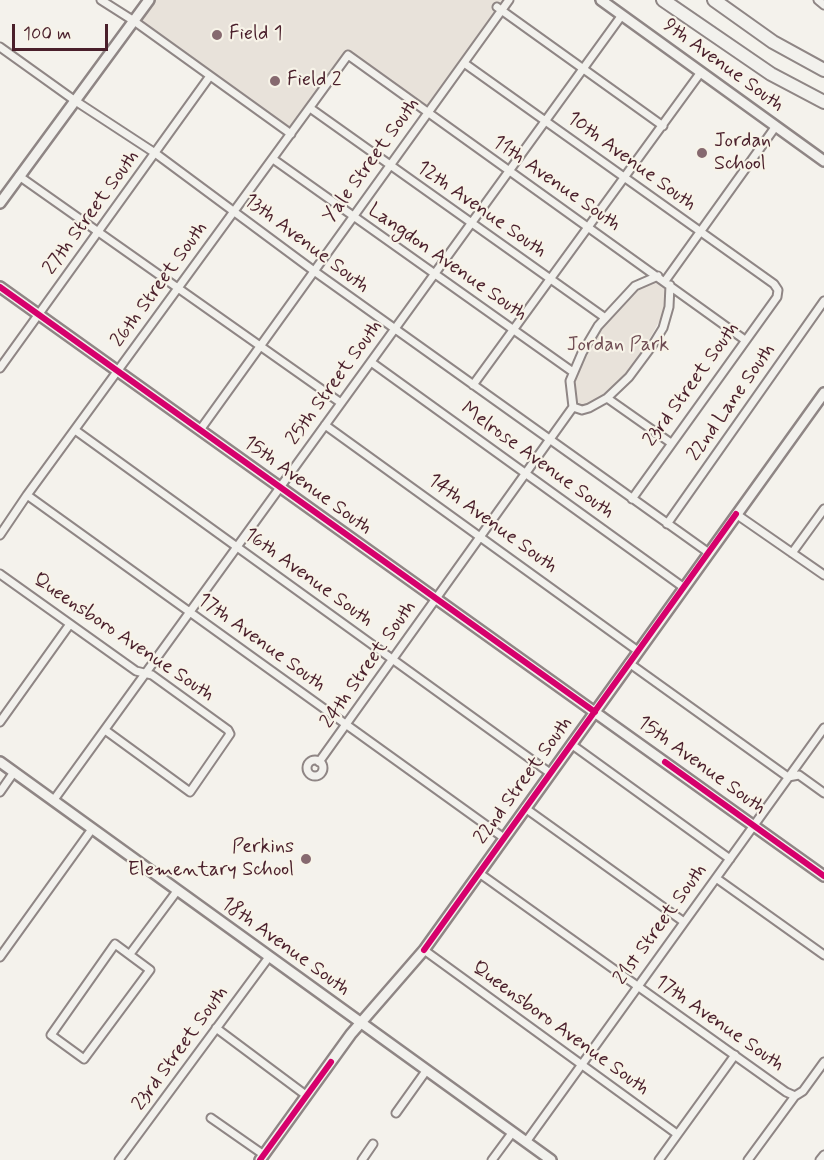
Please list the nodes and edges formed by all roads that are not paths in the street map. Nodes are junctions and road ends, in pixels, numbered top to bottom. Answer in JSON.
{"nodes":[{"id":1,"x":101,"y":0,"type":"edge"},
{"id":2,"x":149,"y":0,"type":"edge"},
{"id":3,"x":509,"y":0,"type":"edge"},
{"id":4,"x":601,"y":0,"type":"edge"},
{"id":5,"x":663,"y":0,"type":"edge"},
{"id":6,"x":714,"y":0,"type":"edge"},
{"id":7,"x":818,"y":0,"type":"edge"},
{"id":8,"x":824,"y":5,"type":"edge"},
{"id":9,"x":499,"y":9,"type":"junction"},
{"id":10,"x":622,"y":15,"type":"junction"},
{"id":11,"x":134,"y":21,"type":"junction"},
{"id":12,"x":0,"y":47,"type":"edge"},
{"id":13,"x":348,"y":55,"type":"joint"},
{"id":14,"x":464,"y":63,"type":"junction"},
{"id":15,"x":583,"y":69,"type":"junction"},
{"id":16,"x":824,"y":70,"type":"edge"},
{"id":17,"x":701,"y":72,"type":"junction"},
{"id":18,"x":210,"y":76,"type":"junction"},
{"id":19,"x":74,"y":100,"type":"junction"},
{"id":20,"x":824,"y":102,"type":"edge"},
{"id":21,"x":310,"y":108,"type":"junction"},
{"id":22,"x":428,"y":113,"type":"junction"},
{"id":23,"x":545,"y":121,"type":"junction"},
{"id":24,"x":663,"y":126,"type":"junction"},
{"id":25,"x":776,"y":126,"type":"junction"},
{"id":26,"x":291,"y":134,"type":"junction"},
{"id":27,"x":155,"y":153,"type":"junction"},
{"id":28,"x":273,"y":159,"type":"junction"},
{"id":29,"x":824,"y":161,"type":"edge"},
{"id":30,"x":390,"y":166,"type":"junction"},
{"id":31,"x":509,"y":171,"type":"junction"},
{"id":32,"x":19,"y":176,"type":"junction"},
{"id":33,"x":625,"y":178,"type":"junction"},
{"id":34,"x":0,"y":203,"type":"edge"},
{"id":35,"x":235,"y":212,"type":"junction"},
{"id":36,"x":353,"y":216,"type":"junction"},
{"id":37,"x":471,"y":223,"type":"junction"},
{"id":38,"x":589,"y":227,"type":"junction"},
{"id":39,"x":97,"y":231,"type":"junction"},
{"id":40,"x":699,"y":231,"type":"junction"},
{"id":41,"x":314,"y":272,"type":"junction"},
{"id":42,"x":434,"y":274,"type":"junction"},
{"id":43,"x":657,"y":276,"type":"junction"},
{"id":44,"x":550,"y":279,"type":"junction"},
{"id":45,"x":668,"y":283,"type":"junction"},
{"id":46,"x":0,"y":287,"type":"edge"},
{"id":47,"x":177,"y":288,"type":"junction"},
{"id":48,"x":778,"y":290,"type":"joint"},
{"id":49,"x":824,"y":301,"type":"edge"},
{"id":50,"x":39,"y":314,"type":"junction"},
{"id":51,"x":604,"y":317,"type":"junction"},
{"id":52,"x":394,"y":329,"type":"junction"},
{"id":53,"x":513,"y":330,"type":"junction"},
{"id":54,"x":745,"y":340,"type":"junction"},
{"id":55,"x":260,"y":346,"type":"junction"},
{"id":56,"x":371,"y":362,"type":"junction"},
{"id":57,"x":0,"y":368,"type":"edge"},
{"id":58,"x":117,"y":371,"type":"junction"},
{"id":59,"x":573,"y":372,"type":"junction"},
{"id":60,"x":473,"y":385,"type":"junction"},
{"id":61,"x":823,"y":397,"type":"edge"},
{"id":62,"x":608,"y":398,"type":"junction"},
{"id":63,"x":341,"y":404,"type":"junction"},
{"id":64,"x":573,"y":407,"type":"junction"},
{"id":65,"x":325,"y":424,"type":"junction"},
{"id":66,"x":75,"y":430,"type":"junction"},
{"id":67,"x":200,"y":430,"type":"junction"},
{"id":68,"x":549,"y":440,"type":"junction"},
{"id":69,"x":671,"y":443,"type":"junction"},
{"id":70,"x":526,"y":473,"type":"junction"},
{"id":71,"x":280,"y":487,"type":"junction"},
{"id":72,"x":27,"y":495,"type":"junction"},
{"id":73,"x":632,"y":499,"type":"junction"},
{"id":74,"x":824,"y":509,"type":"edge"},
{"id":75,"x":736,"y":514,"type":"junction"},
{"id":76,"x":667,"y":524,"type":"junction"},
{"id":77,"x":2,"y":526,"type":"edge"},
{"id":78,"x":0,"y":536,"type":"edge"},
{"id":79,"x":481,"y":536,"type":"junction"},
{"id":80,"x":237,"y":547,"type":"junction"},
{"id":81,"x":709,"y":553,"type":"junction"},
{"id":82,"x":792,"y":553,"type":"junction"},
{"id":83,"x":0,"y":574,"type":"edge"},
{"id":84,"x":824,"y":575,"type":"edge"},
{"id":85,"x":683,"y":587,"type":"junction"},
{"id":86,"x":436,"y":598,"type":"junction"},
{"id":87,"x":190,"y":612,"type":"junction"},
{"id":88,"x":70,"y":624,"type":"junction"},
{"id":89,"x":638,"y":651,"type":"junction"},
{"id":90,"x":393,"y":659,"type":"junction"},
{"id":91,"x":629,"y":663,"type":"junction"},
{"id":92,"x":145,"y":674,"type":"junction"},
{"id":93,"x":594,"y":712,"type":"junction"},
{"id":94,"x":0,"y":722,"type":"edge"},
{"id":95,"x":346,"y":724,"type":"junction"},
{"id":96,"x":824,"y":728,"type":"edge"},
{"id":97,"x":105,"y":730,"type":"junction"},
{"id":98,"x":571,"y":744,"type":"junction"},
{"id":99,"x":0,"y":762,"type":"edge"},
{"id":100,"x":319,"y":762,"type":"dead end"},
{"id":101,"x":14,"y":772,"type":"junction"},
{"id":102,"x":550,"y":773,"type":"junction"},
{"id":103,"x":788,"y":777,"type":"junction"},
{"id":104,"x":0,"y":792,"type":"edge"},
{"id":105,"x":824,"y":793,"type":"edge"},
{"id":106,"x":53,"y":801,"type":"junction"},
{"id":107,"x":525,"y":808,"type":"junction"},
{"id":108,"x":754,"y":825,"type":"junction"},
{"id":109,"x":92,"y":829,"type":"junction"},
{"id":110,"x":504,"y":838,"type":"junction"},
{"id":111,"x":730,"y":859,"type":"junction"},
{"id":112,"x":479,"y":873,"type":"junction"},
{"id":113,"x":824,"y":876,"type":"edge"},
{"id":114,"x":716,"y":878,"type":"junction"},
{"id":115,"x":177,"y":891,"type":"junction"},
{"id":116,"x":684,"y":922,"type":"junction"},
{"id":117,"x":424,"y":950,"type":"junction"},
{"id":118,"x":130,"y":954,"type":"junction"},
{"id":119,"x":824,"y":955,"type":"edge"},
{"id":120,"x":0,"y":957,"type":"edge"},
{"id":121,"x":269,"y":957,"type":"junction"},
{"id":122,"x":638,"y":987,"type":"junction"},
{"id":123,"x":361,"y":1023,"type":"junction"},
{"id":124,"x":216,"y":1028,"type":"junction"},
{"id":125,"x":735,"y":1055,"type":"junction"},
{"id":126,"x":824,"y":1062,"type":"edge"},
{"id":127,"x":582,"y":1065,"type":"junction"},
{"id":128,"x":426,"y":1071,"type":"junction"},
{"id":129,"x":307,"y":1096,"type":"junction"},
{"id":130,"x":795,"y":1096,"type":"junction"},
{"id":131,"x":396,"y":1113,"type":"dead end"},
{"id":132,"x":211,"y":1118,"type":"dead end"},
{"id":133,"x":512,"y":1132,"type":"junction"},
{"id":134,"x":677,"y":1134,"type":"junction"},
{"id":135,"x":526,"y":1142,"type":"junction"},
{"id":136,"x":373,"y":1144,"type":"dead end"},
{"id":137,"x":824,"y":1155,"type":"edge"},
{"id":138,"x":262,"y":1158,"type":"edge"},
{"id":139,"x":119,"y":1160,"type":"edge"},
{"id":140,"x":362,"y":1160,"type":"edge"},
{"id":141,"x":492,"y":1160,"type":"edge"},
{"id":142,"x":550,"y":1160,"type":"edge"},
{"id":143,"x":658,"y":1160,"type":"edge"},
{"id":144,"x":748,"y":1160,"type":"edge"},
{"id":145,"x":820,"y":1160,"type":"edge"}],
"edges":[{"from":1,"to":11,"type":"street"},
{"from":2,"to":11,"type":"street"},
{"from":3,"to":9,"type":"street","name":"Yale Street South"},
{"from":4,"to":10,"type":"street","name":"9th Avenue South"},
{"from":5,"to":20,"type":"highway"},
{"from":6,"to":16,"type":"highway"},
{"from":7,"to":8,"type":"street"},
{"from":9,"to":14,"type":"street","name":"Yale Street South"},
{"from":9,"to":15,"type":"street"},
{"from":10,"to":15,"type":"street","name":"25th Street South"},
{"from":10,"to":17,"type":"street","name":"9th Avenue South"},
{"from":11,"to":18,"type":"street"},
{"from":11,"to":19,"type":"street"},
{"from":12,"to":19,"type":"street","name":"13th Avenue South"},
{"from":13,"to":21,"type":"street","name":"26th Street South"},
{"from":13,"to":22,"type":"street","name":"11th Avenue South"},
{"from":14,"to":22,"type":"street","name":"Yale Street South"},
{"from":14,"to":23,"type":"street","name":"10th Avenue South"},
{"from":15,"to":23,"type":"street","name":"25th Street South"},
{"from":15,"to":24,"type":"street"},
{"from":17,"to":24,"type":"street"},
{"from":17,"to":25,"type":"street","name":"9th Avenue South"},
{"from":18,"to":26,"type":"street"},
{"from":18,"to":27,"type":"street","name":"27th Street South"},
{"from":19,"to":27,"type":"street","name":"13th Avenue South"},
{"from":19,"to":32,"type":"street"},
{"from":21,"to":26,"type":"street","name":"26th Street South"},
{"from":21,"to":30,"type":"street","name":"12th Avenue South"},
{"from":22,"to":30,"type":"street","name":"Yale Street South"},
{"from":22,"to":31,"type":"street","name":"11th Avenue South"},
{"from":23,"to":31,"type":"street","name":"25th Street South"},
{"from":23,"to":33,"type":"street","name":"10th Avenue South"},
{"from":24,"to":33,"type":"street"},
{"from":25,"to":29,"type":"street","name":"9th Avenue South"},
{"from":25,"to":40,"type":"street"},
{"from":26,"to":28,"type":"street","name":"26th Street South"},
{"from":27,"to":35,"type":"street","name":"13th Avenue South"},
{"from":27,"to":39,"type":"street","name":"27th Street South"},
{"from":28,"to":35,"type":"street","name":"26th Street South"},
{"from":28,"to":36,"type":"street","name":"Langdon Avenue South"},
{"from":30,"to":36,"type":"street","name":"Yale Street South"},
{"from":30,"to":37,"type":"street","name":"12th Avenue South"},
{"from":31,"to":37,"type":"street","name":"25th Street South"},
{"from":31,"to":38,"type":"street","name":"11th Avenue South"},
{"from":32,"to":34,"type":"street"},
{"from":32,"to":39,"type":"street"},
{"from":33,"to":38,"type":"street"},
{"from":33,"to":40,"type":"street","name":"10th Avenue South"},
{"from":35,"to":41,"type":"street","name":"13th Avenue South"},
{"from":35,"to":47,"type":"street","name":"26th Street South"},
{"from":36,"to":41,"type":"street","name":"Yale Street South"},
{"from":36,"to":42,"type":"street","name":"Langdon Avenue South"},
{"from":37,"to":42,"type":"street","name":"25th Street South"},
{"from":37,"to":44,"type":"street","name":"12th Avenue South"},
{"from":38,"to":43,"type":"street","name":"11th Avenue South"},
{"from":38,"to":44,"type":"street"},
{"from":39,"to":47,"type":"street"},
{"from":39,"to":50,"type":"street","name":"27th Street South"},
{"from":40,"to":45,"type":"street"},
{"from":40,"to":48,"type":"street","name":"10th Avenue South"},
{"from":41,"to":52,"type":"street","name":"13th Avenue South"},
{"from":41,"to":55,"type":"street","name":"Yale Street South"},
{"from":42,"to":52,"type":"street","name":"25th Street South"},
{"from":42,"to":53,"type":"street","name":"Langdon Avenue South"},
{"from":43,"to":45,"type":"street","name":"11th Avenue South"},
{"from":43,"to":51,"type":"street"},
{"from":44,"to":51,"type":"street","name":"12th Avenue South"},
{"from":44,"to":53,"type":"street"},
{"from":45,"to":54,"type":"street","name":"11th Avenue South"},
{"from":45,"to":62,"type":"street"},
{"from":46,"to":50,"type":"street","name":"15th Avenue South"},
{"from":47,"to":55,"type":"street"},
{"from":47,"to":58,"type":"street","name":"26th Street South"},
{"from":48,"to":54,"type":"street","name":"23rd Street South"},
{"from":49,"to":76,"type":"street","name":"22nd Lane South"},
{"from":50,"to":57,"type":"street","name":"27th Street South"},
{"from":50,"to":58,"type":"street","name":"15th Avenue South"},
{"from":51,"to":59,"type":"street"},
{"from":52,"to":56,"type":"street","name":"25th Street South"},
{"from":52,"to":60,"type":"street","name":"13th Avenue South"},
{"from":53,"to":59,"type":"street","name":"Langdon Avenue South"},
{"from":53,"to":60,"type":"street"},
{"from":54,"to":69,"type":"street","name":"23rd Street South"},
{"from":55,"to":63,"type":"street"},
{"from":55,"to":67,"type":"street","name":"Yale Street South"},
{"from":56,"to":63,"type":"street","name":"25th Street South"},
{"from":56,"to":70,"type":"street","name":"Melrose Avenue South"},
{"from":58,"to":66,"type":"street","name":"26th Street South"},
{"from":58,"to":67,"type":"street","name":"15th Avenue South"},
{"from":59,"to":64,"type":"street"},
{"from":60,"to":68,"type":"street","name":"13th Avenue South"},
{"from":61,"to":75,"type":"street","name":"22nd Street South"},
{"from":62,"to":64,"type":"street"},
{"from":62,"to":69,"type":"street"},
{"from":63,"to":65,"type":"street","name":"25th Street South"},
{"from":64,"to":68,"type":"street","name":"24th Street South"},
{"from":65,"to":71,"type":"street","name":"25th Street South"},
{"from":65,"to":79,"type":"street","name":"14th Avenue South"},
{"from":66,"to":72,"type":"street","name":"26th Street South"},
{"from":66,"to":80,"type":"street","name":"16th Avenue South"},
{"from":67,"to":71,"type":"street","name":"15th Avenue South"},
{"from":68,"to":70,"type":"street","name":"24th Street South"},
{"from":68,"to":73,"type":"street","name":"13th Avenue South"},
{"from":69,"to":73,"type":"street","name":"23rd Street South"},
{"from":70,"to":79,"type":"street","name":"24th Street South"},
{"from":70,"to":85,"type":"street","name":"Melrose Avenue South"},
{"from":71,"to":80,"type":"street","name":"25th Street South"},
{"from":71,"to":86,"type":"street","name":"15th Avenue South"},
{"from":72,"to":77,"type":"street","name":"26th Street South"},
{"from":72,"to":87,"type":"street","name":"17th Avenue South"},
{"from":73,"to":76,"type":"street","name":"13th Avenue South"},
{"from":74,"to":82,"type":"street"},
{"from":75,"to":81,"type":"street","name":"22nd Street South"},
{"from":75,"to":82,"type":"street"},
{"from":76,"to":81,"type":"street","name":"13th Avenue South"},
{"from":77,"to":78,"type":"street","name":"26th Street South"},
{"from":79,"to":86,"type":"street","name":"24th Street South"},
{"from":79,"to":89,"type":"street","name":"14th Avenue South"},
{"from":80,"to":87,"type":"street","name":"25th Street South"},
{"from":80,"to":90,"type":"street","name":"16th Avenue South"},
{"from":81,"to":85,"type":"street","name":"22nd Street South"},
{"from":82,"to":84,"type":"street"},
{"from":83,"to":88,"type":"street","name":"Queensboro Avenue South"},
{"from":85,"to":89,"type":"street","name":"22nd Street South"},
{"from":86,"to":90,"type":"street","name":"24th Street South"},
{"from":86,"to":93,"type":"street","name":"15th Avenue South"},
{"from":87,"to":92,"type":"street","name":"25th Street South"},
{"from":87,"to":95,"type":"street","name":"17th Avenue South"},
{"from":88,"to":92,"type":"street","name":"Queensboro Avenue South"},
{"from":88,"to":94,"type":"street"},
{"from":89,"to":91,"type":"street","name":"22nd Street South"},
{"from":90,"to":95,"type":"street","name":"24th Street South"},
{"from":90,"to":102,"type":"street","name":"16th Avenue South"},
{"from":91,"to":93,"type":"street","name":"22nd Street South"},
{"from":91,"to":103,"type":"street"},
{"from":92,"to":97,"type":"street","name":"25th Street South"},
{"from":92,"to":97,"type":"street","name":"Queensboro Avenue South"},
{"from":93,"to":98,"type":"street","name":"22nd Street South"},
{"from":93,"to":108,"type":"street","name":"15th Avenue South"},
{"from":95,"to":100,"type":"street","name":"24th Street South"},
{"from":95,"to":110,"type":"street","name":"17th Avenue South"},
{"from":96,"to":103,"type":"street","name":"21st Street South"},
{"from":97,"to":106,"type":"street","name":"25th Street South"},
{"from":98,"to":102,"type":"street","name":"22nd Street South"},
{"from":98,"to":111,"type":"street"},
{"from":99,"to":101,"type":"street","name":"18th Avenue South"},
{"from":101,"to":104,"type":"street"},
{"from":101,"to":106,"type":"street","name":"18th Avenue South"},
{"from":102,"to":107,"type":"street","name":"22nd Street South"},
{"from":103,"to":105,"type":"street"},
{"from":103,"to":108,"type":"street","name":"21st Street South"},
{"from":106,"to":109,"type":"street","name":"18th Avenue South"},
{"from":107,"to":110,"type":"street","name":"22nd Street South"},
{"from":107,"to":116,"type":"street"},
{"from":108,"to":111,"type":"street","name":"21st Street South"},
{"from":108,"to":113,"type":"street","name":"15th Avenue South"},
{"from":109,"to":115,"type":"street","name":"18th Avenue South"},
{"from":109,"to":120,"type":"street"},
{"from":110,"to":112,"type":"street","name":"22nd Street South"},
{"from":111,"to":114,"type":"street","name":"21st Street South"},
{"from":112,"to":117,"type":"street","name":"22nd Street South"},
{"from":112,"to":122,"type":"street","name":"17th Avenue South"},
{"from":114,"to":116,"type":"street","name":"21st Street South"},
{"from":114,"to":119,"type":"street"},
{"from":115,"to":118,"type":"street"},
{"from":115,"to":121,"type":"street","name":"18th Avenue South"},
{"from":116,"to":122,"type":"street","name":"21st Street South"},
{"from":117,"to":123,"type":"street","name":"22nd Street South"},
{"from":117,"to":127,"type":"street","name":"Queensboro Avenue South"},
{"from":118,"to":118,"type":"street"},
{"from":121,"to":123,"type":"street","name":"18th Avenue South"},
{"from":121,"to":124,"type":"street","name":"23rd Street South"},
{"from":122,"to":125,"type":"street","name":"17th Avenue South"},
{"from":122,"to":127,"type":"street","name":"21st Street South"},
{"from":123,"to":128,"type":"street","name":"18th Avenue South"},
{"from":123,"to":129,"type":"street","name":"22nd Street South"},
{"from":124,"to":129,"type":"street"},
{"from":124,"to":139,"type":"street","name":"23rd Street South"},
{"from":125,"to":130,"type":"street","name":"17th Avenue South"},
{"from":125,"to":134,"type":"street"},
{"from":126,"to":130,"type":"street"},
{"from":127,"to":134,"type":"street","name":"Queensboro Avenue South"},
{"from":127,"to":135,"type":"street","name":"21st Street South"},
{"from":128,"to":131,"type":"street"},
{"from":128,"to":133,"type":"street","name":"18th Avenue South"},
{"from":129,"to":138,"type":"street","name":"22nd Street South"},
{"from":130,"to":144,"type":"street"},
{"from":132,"to":138,"type":"street"},
{"from":133,"to":135,"type":"street","name":"18th Avenue South"},
{"from":133,"to":141,"type":"street"},
{"from":134,"to":143,"type":"street"},
{"from":135,"to":142,"type":"street","name":"18th Avenue South"},
{"from":136,"to":140,"type":"street"},
{"from":137,"to":145,"type":"street"}]}
